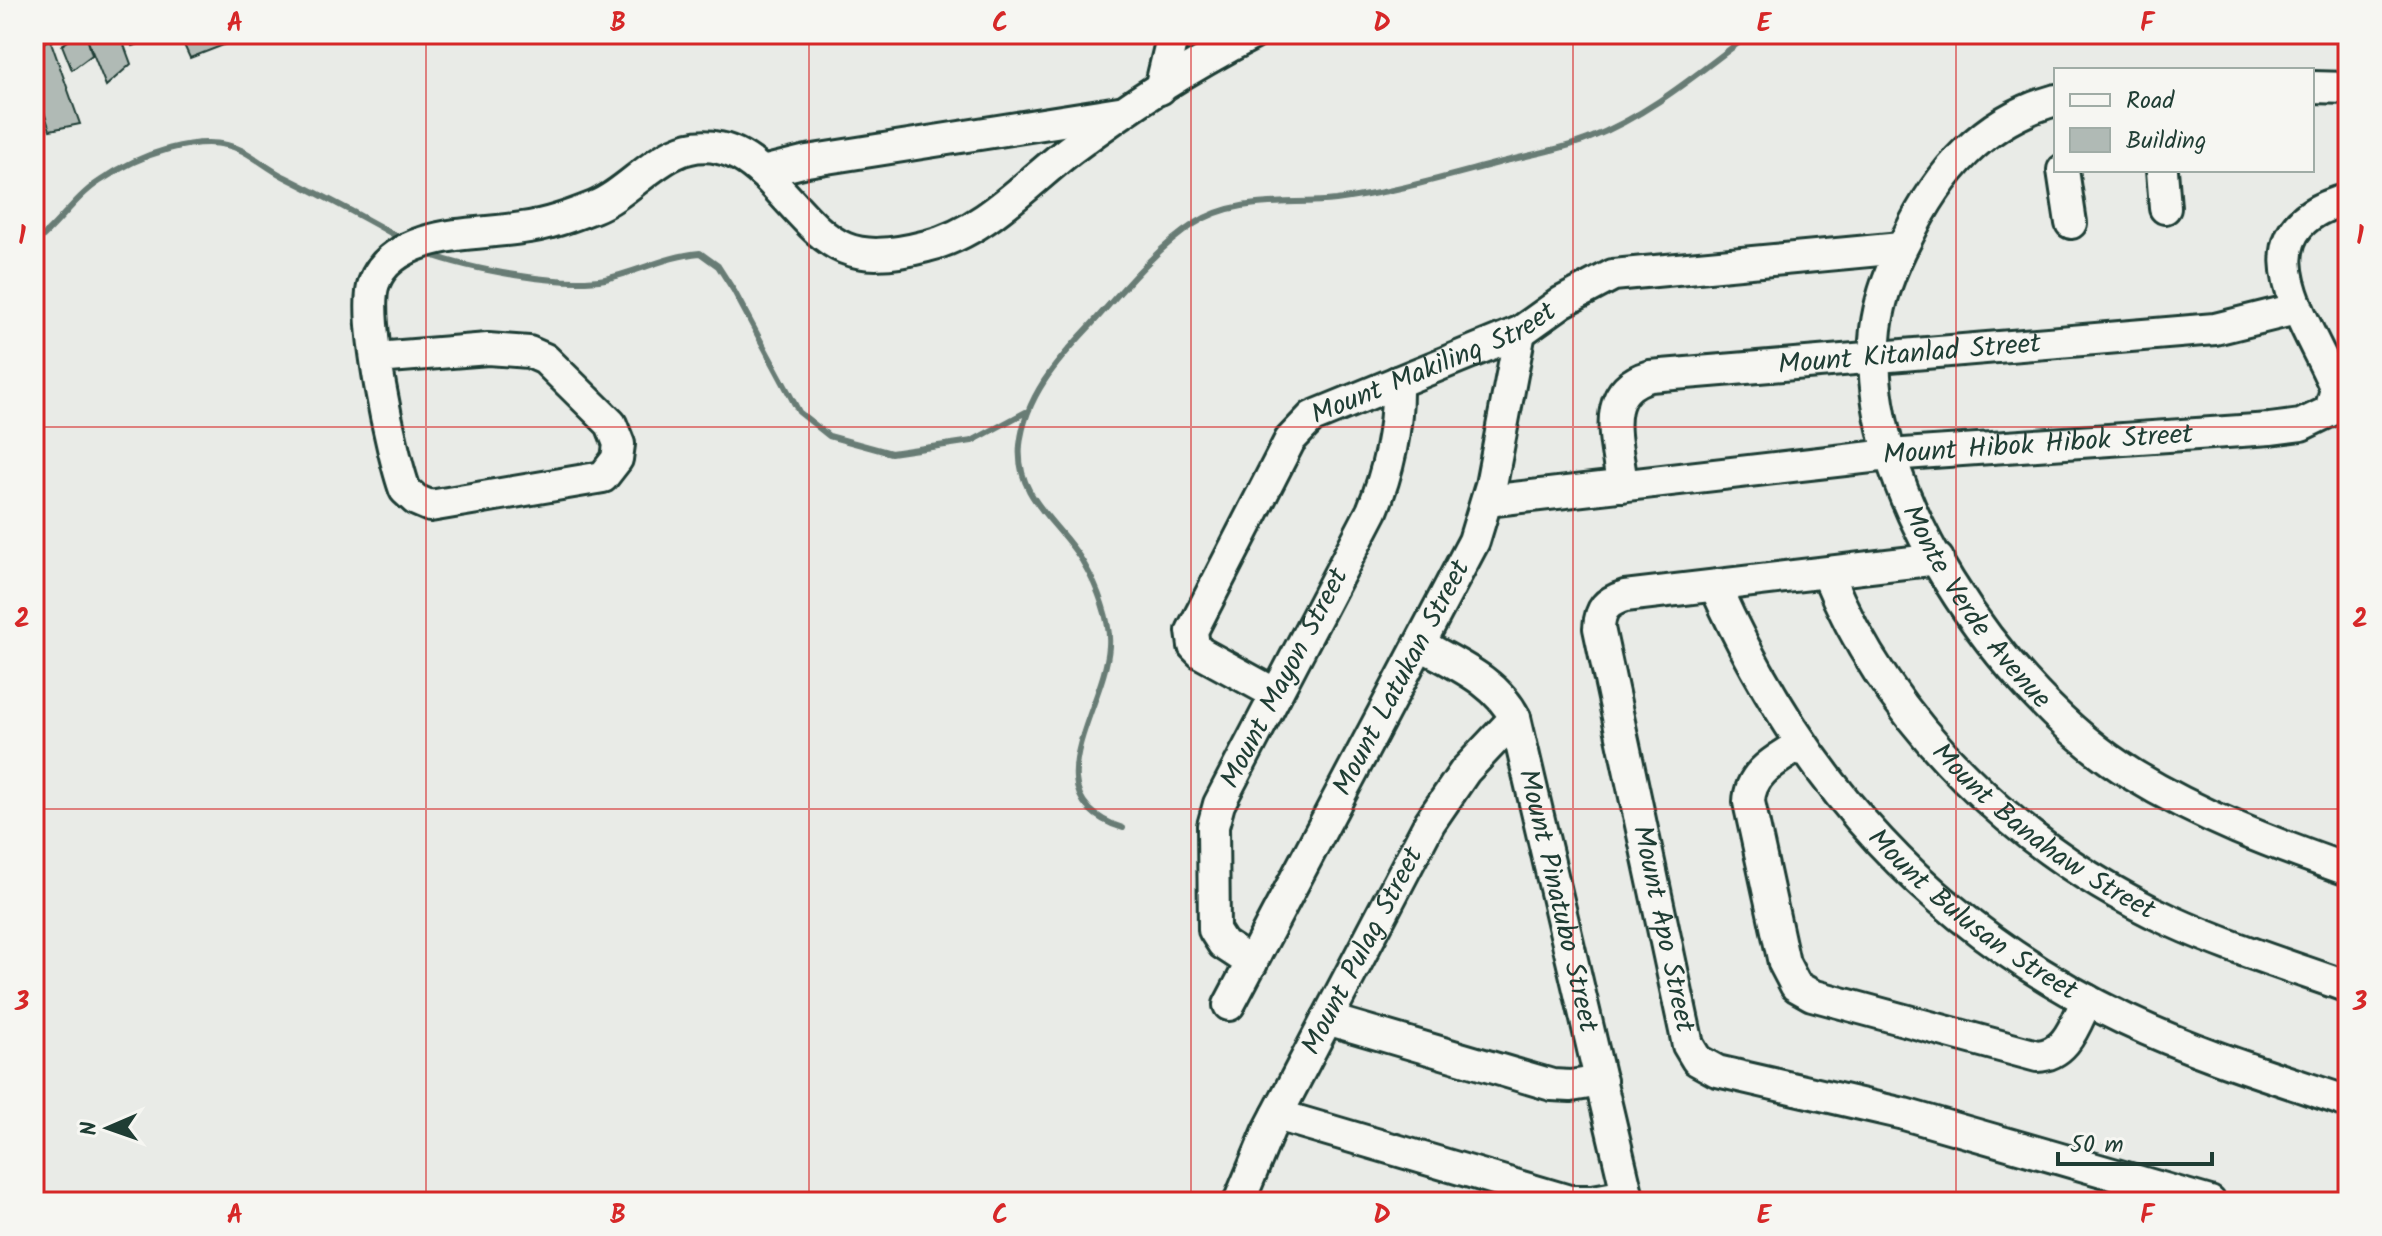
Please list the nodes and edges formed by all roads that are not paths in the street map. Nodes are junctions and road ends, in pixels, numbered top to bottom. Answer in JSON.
{"nodes":[{"id":1,"x":1173,"y":34,"type":"edge"},
{"id":2,"x":1253,"y":34,"type":"edge"},
{"id":3,"x":2314,"y":87,"type":"edge"},
{"id":4,"x":2348,"y":88,"type":"edge"},
{"id":5,"x":1160,"y":89,"type":"junction"},
{"id":6,"x":2054,"y":106,"type":"edge"},
{"id":7,"x":1123,"y":111,"type":"junction"},
{"id":8,"x":762,"y":172,"type":"junction"},
{"id":9,"x":2063,"y":172,"type":"edge"},
{"id":10,"x":2162,"y":172,"type":"edge"},
{"id":11,"x":2348,"y":199,"type":"edge"},
{"id":12,"x":2165,"y":208,"type":"dead end"},
{"id":13,"x":2071,"y":223,"type":"dead end"},
{"id":14,"x":1901,"y":248,"type":"junction"},
{"id":15,"x":2296,"y":309,"type":"junction"},
{"id":16,"x":1520,"y":332,"type":"junction"},
{"id":17,"x":1875,"y":357,"type":"junction"},
{"id":18,"x":377,"y":358,"type":"junction"},
{"id":19,"x":1397,"y":382,"type":"junction"},
{"id":20,"x":1889,"y":455,"type":"junction"},
{"id":21,"x":1622,"y":486,"type":"junction"},
{"id":22,"x":1487,"y":501,"type":"junction"},
{"id":23,"x":1938,"y":559,"type":"junction"},
{"id":24,"x":1827,"y":573,"type":"junction"},
{"id":25,"x":1715,"y":586,"type":"junction"},
{"id":26,"x":1420,"y":644,"type":"junction"},
{"id":27,"x":1276,"y":694,"type":"junction"},
{"id":28,"x":1515,"y":718,"type":"junction"},
{"id":29,"x":1801,"y":744,"type":"junction"},
{"id":30,"x":2348,"y":870,"type":"edge"},
{"id":31,"x":1252,"y":963,"type":"junction"},
{"id":32,"x":2348,"y":987,"type":"edge"},
{"id":33,"x":2087,"y":1000,"type":"junction"},
{"id":34,"x":1229,"y":1005,"type":"dead end"},
{"id":35,"x":1327,"y":1019,"type":"junction"},
{"id":36,"x":1601,"y":1081,"type":"junction"},
{"id":37,"x":2348,"y":1102,"type":"edge"},
{"id":38,"x":1277,"y":1115,"type":"junction"},
{"id":39,"x":1628,"y":1198,"type":"edge"},
{"id":40,"x":1239,"y":1202,"type":"edge"},
{"id":41,"x":2210,"y":1202,"type":"edge"}],
"edges":[{"from":1,"to":5,"type":"street"},
{"from":2,"to":5,"type":"street"},
{"from":3,"to":4,"type":"street"},
{"from":5,"to":7,"type":"street"},
{"from":6,"to":14,"type":"street","name":"Monte Verde Avenue"},
{"from":7,"to":8,"type":"street"},
{"from":7,"to":8,"type":"street"},
{"from":8,"to":18,"type":"street"},
{"from":9,"to":13,"type":"street"},
{"from":10,"to":12,"type":"street"},
{"from":11,"to":15,"type":"street","name":"Mount Hibok Hibok Street"},
{"from":14,"to":16,"type":"street","name":"Mount Makiling Street"},
{"from":14,"to":17,"type":"street","name":"Monte Verde Avenue"},
{"from":15,"to":17,"type":"street","name":"Mount Kitanlad Street"},
{"from":15,"to":20,"type":"street","name":"Mount Hibok Hibok Street"},
{"from":16,"to":19,"type":"street","name":"Mount Makiling Street"},
{"from":16,"to":22,"type":"street","name":"Mount Latukan Street"},
{"from":17,"to":20,"type":"street","name":"Monte Verde Avenue"},
{"from":17,"to":21,"type":"street","name":"Mount Kitanlad Street"},
{"from":18,"to":18,"type":"street"},
{"from":19,"to":27,"type":"street","name":"Mount Mayon Street"},
{"from":19,"to":27,"type":"street","name":"Mount Makiling Street"},
{"from":20,"to":21,"type":"street","name":"Mount Hibok Hibok Street"},
{"from":20,"to":23,"type":"street","name":"Monte Verde Avenue"},
{"from":21,"to":22,"type":"street","name":"Mount Hibok Hibok Street"},
{"from":22,"to":26,"type":"street","name":"Mount Latukan Street"},
{"from":23,"to":24,"type":"street","name":"Mount Apo Street"},
{"from":23,"to":30,"type":"street","name":"Monte Verde Avenue"},
{"from":24,"to":25,"type":"street","name":"Mount Apo Street"},
{"from":24,"to":32,"type":"street","name":"Mount Banahaw Street"},
{"from":25,"to":29,"type":"street","name":"Mount Bulusan Street"},
{"from":25,"to":41,"type":"street","name":"Mount Apo Street"},
{"from":26,"to":28,"type":"street","name":"Mount Pinatubo Street"},
{"from":26,"to":31,"type":"street","name":"Mount Latukan Street"},
{"from":27,"to":31,"type":"street","name":"Mount Mayon Street"},
{"from":28,"to":35,"type":"street","name":"Mount Pulag Street"},
{"from":28,"to":36,"type":"street","name":"Mount Pinatubo Street"},
{"from":29,"to":33,"type":"street","name":"Mount Bulusan Street"},
{"from":29,"to":33,"type":"street"},
{"from":31,"to":34,"type":"street","name":"Mount Latukan Street"},
{"from":33,"to":37,"type":"street","name":"Mount Bulusan Street"},
{"from":35,"to":36,"type":"street"},
{"from":35,"to":38,"type":"street","name":"Mount Pulag Street"},
{"from":36,"to":39,"type":"street","name":"Mount Pinatubo Street"},
{"from":38,"to":39,"type":"street"},
{"from":38,"to":40,"type":"street","name":"Mount Pulag Street"}]}
